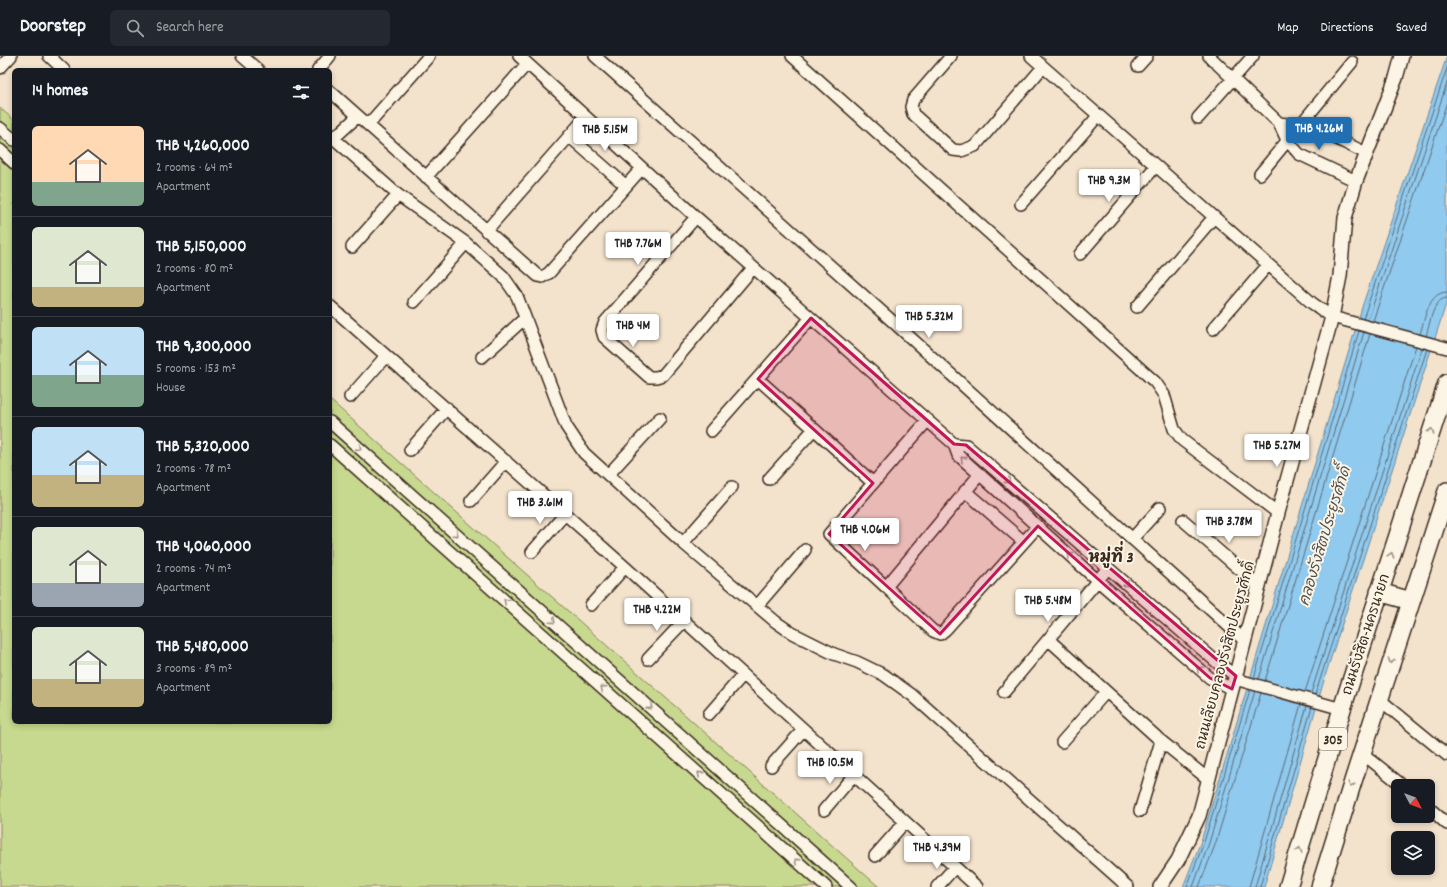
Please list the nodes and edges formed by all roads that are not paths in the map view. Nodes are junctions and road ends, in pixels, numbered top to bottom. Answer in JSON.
{"nodes":[{"id":1,"x":11,"y":56,"type":"edge"},
{"id":2,"x":48,"y":56,"type":"edge"},
{"id":3,"x":242,"y":56,"type":"edge"},
{"id":4,"x":330,"y":56,"type":"edge"},
{"id":5,"x":429,"y":56,"type":"edge"},
{"id":6,"x":519,"y":56,"type":"edge"},
{"id":7,"x":595,"y":56,"type":"edge"},
{"id":8,"x":792,"y":56,"type":"edge"},
{"id":9,"x":951,"y":56,"type":"edge"},
{"id":10,"x":1030,"y":56,"type":"edge"},
{"id":11,"x":1147,"y":56,"type":"edge"},
{"id":12,"x":1209,"y":56,"type":"edge"},
{"id":13,"x":1253,"y":56,"type":"edge"},
{"id":14,"x":1402,"y":56,"type":"edge"},
{"id":15,"x":1352,"y":62,"type":"dead end"},
{"id":16,"x":527,"y":64,"type":"junction"},
{"id":17,"x":1138,"y":66,"type":"dead end"},
{"id":18,"x":1043,"y":67,"type":"junction"},
{"id":19,"x":0,"y":68,"type":"edge"},
{"id":20,"x":62,"y":68,"type":"edge"},
{"id":21,"x":256,"y":68,"type":"edge"},
{"id":22,"x":320,"y":68,"type":"edge"},
{"id":23,"x":1233,"y":79,"type":"junction"},
{"id":24,"x":332,"y":93,"type":"edge"},
{"id":25,"x":358,"y":116,"type":"junction"},
{"id":26,"x":1098,"y":116,"type":"junction"},
{"id":27,"x":586,"y":117,"type":"junction"},
{"id":28,"x":1198,"y":118,"type":"dead end"},
{"id":29,"x":1279,"y":123,"type":"junction"},
{"id":30,"x":368,"y":125,"type":"junction"},
{"id":31,"x":1300,"y":125,"type":"junction"},
{"id":32,"x":0,"y":128,"type":"edge"},
{"id":33,"x":569,"y":136,"type":"junction"},
{"id":34,"x":332,"y":137,"type":"edge"},
{"id":35,"x":12,"y":138,"type":"edge"},
{"id":36,"x":1288,"y":140,"type":"junction"},
{"id":37,"x":0,"y":150,"type":"edge"},
{"id":38,"x":1366,"y":153,"type":"junction"},
{"id":39,"x":12,"y":161,"type":"edge"},
{"id":40,"x":1156,"y":166,"type":"junction"},
{"id":41,"x":642,"y":168,"type":"junction"},
{"id":42,"x":1260,"y":174,"type":"dead end"},
{"id":43,"x":426,"y":177,"type":"junction"},
{"id":44,"x":1356,"y":181,"type":"junction"},
{"id":45,"x":626,"y":186,"type":"junction"},
{"id":46,"x":398,"y":195,"type":"junction"},
{"id":47,"x":1021,"y":204,"type":"dead end"},
{"id":48,"x":696,"y":217,"type":"junction"},
{"id":49,"x":1214,"y":217,"type":"junction"},
{"id":50,"x":486,"y":230,"type":"junction"},
{"id":51,"x":466,"y":243,"type":"junction"},
{"id":52,"x":352,"y":247,"type":"dead end"},
{"id":53,"x":1080,"y":254,"type":"dead end"},
{"id":54,"x":1268,"y":265,"type":"junction"},
{"id":55,"x":753,"y":268,"type":"junction"},
{"id":56,"x":414,"y":302,"type":"dead end"},
{"id":57,"x":1137,"y":306,"type":"dead end"},
{"id":58,"x":332,"y":308,"type":"edge"},
{"id":59,"x":1332,"y":317,"type":"junction"},
{"id":60,"x":525,"y":318,"type":"junction"},
{"id":61,"x":811,"y":318,"type":"junction"},
{"id":62,"x":1213,"y":329,"type":"dead end"},
{"id":63,"x":1446,"y":347,"type":"edge"},
{"id":64,"x":386,"y":356,"type":"junction"},
{"id":65,"x":482,"y":357,"type":"dead end"},
{"id":66,"x":758,"y":379,"type":"junction"},
{"id":67,"x":1447,"y":383,"type":"edge"},
{"id":68,"x":350,"y":397,"type":"dead end"},
{"id":69,"x":447,"y":408,"type":"junction"},
{"id":70,"x":660,"y":418,"type":"dead end"},
{"id":71,"x":928,"y":420,"type":"junction"},
{"id":72,"x":332,"y":424,"type":"edge"},
{"id":73,"x":814,"y":429,"type":"junction"},
{"id":74,"x":711,"y":431,"type":"dead end"},
{"id":75,"x":954,"y":444,"type":"junction"},
{"id":76,"x":332,"y":447,"type":"edge"},
{"id":77,"x":410,"y":450,"type":"dead end"},
{"id":78,"x":506,"y":461,"type":"junction"},
{"id":79,"x":980,"y":474,"type":"junction"},
{"id":80,"x":608,"y":475,"type":"junction"},
{"id":81,"x":394,"y":479,"type":"junction"},
{"id":82,"x":769,"y":479,"type":"dead end"},
{"id":83,"x":873,"y":483,"type":"junction"},
{"id":84,"x":732,"y":487,"type":"dead end"},
{"id":85,"x":1447,"y":491,"type":"edge"},
{"id":86,"x":383,"y":492,"type":"junction"},
{"id":87,"x":965,"y":492,"type":"junction"},
{"id":88,"x":471,"y":501,"type":"dead end"},
{"id":89,"x":1160,"y":508,"type":"dead end"},
{"id":90,"x":1278,"y":513,"type":"junction"},
{"id":91,"x":565,"y":514,"type":"junction"},
{"id":92,"x":1183,"y":520,"type":"dead end"},
{"id":93,"x":1443,"y":520,"type":"edge"},
{"id":94,"x":1038,"y":526,"type":"junction"},
{"id":95,"x":1132,"y":539,"type":"junction"},
{"id":96,"x":683,"y":542,"type":"junction"},
{"id":97,"x":1024,"y":542,"type":"junction"},
{"id":98,"x":805,"y":550,"type":"dead end"},
{"id":99,"x":532,"y":552,"type":"dead end"},
{"id":100,"x":625,"y":567,"type":"junction"},
{"id":101,"x":1108,"y":568,"type":"junction"},
{"id":102,"x":1097,"y":580,"type":"junction"},
{"id":103,"x":886,"y":586,"type":"junction"},
{"id":104,"x":1260,"y":587,"type":"junction"},
{"id":105,"x":1379,"y":592,"type":"junction"},
{"id":106,"x":1410,"y":601,"type":"junction"},
{"id":107,"x":590,"y":605,"type":"dead end"},
{"id":108,"x":757,"y":606,"type":"junction"},
{"id":109,"x":684,"y":621,"type":"junction"},
{"id":110,"x":1049,"y":640,"type":"junction"},
{"id":111,"x":1245,"y":641,"type":"junction"},
{"id":112,"x":648,"y":659,"type":"dead end"},
{"id":113,"x":743,"y":674,"type":"junction"},
{"id":114,"x":1237,"y":682,"type":"junction"},
{"id":115,"x":1004,"y":692,"type":"dead end"},
{"id":116,"x":1106,"y":692,"type":"junction"},
{"id":117,"x":1379,"y":699,"type":"junction"},
{"id":118,"x":1338,"y":707,"type":"junction"},
{"id":119,"x":709,"y":714,"type":"dead end"},
{"id":120,"x":804,"y":730,"type":"junction"},
{"id":121,"x":1161,"y":741,"type":"junction"},
{"id":122,"x":1062,"y":742,"type":"dead end"},
{"id":123,"x":1362,"y":753,"type":"junction"},
{"id":124,"x":1447,"y":754,"type":"edge"},
{"id":125,"x":771,"y":766,"type":"dead end"},
{"id":126,"x":853,"y":776,"type":"junction"},
{"id":127,"x":1208,"y":779,"type":"junction"},
{"id":128,"x":1394,"y":779,"type":"edge"},
{"id":129,"x":756,"y":802,"type":"junction"},
{"id":130,"x":824,"y":810,"type":"dead end"},
{"id":131,"x":1140,"y":811,"type":"dead end"},
{"id":132,"x":1435,"y":813,"type":"edge"},
{"id":133,"x":745,"y":814,"type":"junction"},
{"id":134,"x":905,"y":822,"type":"junction"},
{"id":135,"x":1447,"y":824,"type":"edge"},
{"id":136,"x":875,"y":856,"type":"dead end"},
{"id":137,"x":955,"y":867,"type":"junction"},
{"id":138,"x":826,"y":887,"type":"edge"},
{"id":139,"x":851,"y":887,"type":"edge"},
{"id":140,"x":937,"y":887,"type":"edge"},
{"id":141,"x":977,"y":887,"type":"edge"},
{"id":142,"x":1128,"y":887,"type":"edge"},
{"id":143,"x":1160,"y":887,"type":"edge"},
{"id":144,"x":1288,"y":887,"type":"edge"},
{"id":145,"x":1320,"y":887,"type":"edge"}],
"edges":[{"from":1,"to":19,"type":"street"},
{"from":2,"to":20,"type":"street"},
{"from":3,"to":21,"type":"street"},
{"from":4,"to":22,"type":"street"},
{"from":5,"to":30,"type":"street"},
{"from":6,"to":16,"type":"street"},
{"from":7,"to":95,"type":"street"},
{"from":8,"to":90,"type":"street"},
{"from":9,"to":18,"type":"street"},
{"from":10,"to":18,"type":"street"},
{"from":11,"to":17,"type":"street"},
{"from":12,"to":23,"type":"street"},
{"from":13,"to":23,"type":"street"},
{"from":14,"to":38,"type":"street","name":"ถนนเลียบคลองรังสิตประยูรศักดิ์"},
{"from":15,"to":31,"type":"street"},
{"from":16,"to":27,"type":"street"},
{"from":16,"to":43,"type":"street"},
{"from":18,"to":26,"type":"street"},
{"from":23,"to":28,"type":"street"},
{"from":23,"to":29,"type":"street"},
{"from":24,"to":25,"type":"street"},
{"from":25,"to":30,"type":"street"},
{"from":25,"to":34,"type":"street"},
{"from":26,"to":40,"type":"street"},
{"from":26,"to":47,"type":"street"},
{"from":27,"to":33,"type":"street"},
{"from":27,"to":41,"type":"street"},
{"from":29,"to":31,"type":"street"},
{"from":29,"to":36,"type":"street"},
{"from":30,"to":43,"type":"street"},
{"from":31,"to":36,"type":"street"},
{"from":31,"to":38,"type":"street"},
{"from":32,"to":35,"type":"street"},
{"from":33,"to":45,"type":"street"},
{"from":33,"to":50,"type":"street"},
{"from":34,"to":46,"type":"street"},
{"from":36,"to":42,"type":"street"},
{"from":36,"to":44,"type":"street"},
{"from":37,"to":39,"type":"street"},
{"from":38,"to":44,"type":"street","name":"ถนนเลียบคลองรังสิตประยูรศักดิ์"},
{"from":40,"to":49,"type":"street"},
{"from":40,"to":53,"type":"street"},
{"from":41,"to":45,"type":"street"},
{"from":41,"to":48,"type":"street"},
{"from":43,"to":50,"type":"street"},
{"from":44,"to":59,"type":"street","name":"ถนนเลียบคลองรังสิตประยูรศักดิ์"},
{"from":45,"to":50,"type":"street"},
{"from":46,"to":51,"type":"street"},
{"from":46,"to":52,"type":"street"},
{"from":48,"to":55,"type":"street"},
{"from":48,"to":55,"type":"street"},
{"from":49,"to":54,"type":"street"},
{"from":49,"to":57,"type":"street"},
{"from":51,"to":56,"type":"street"},
{"from":51,"to":60,"type":"street"},
{"from":54,"to":59,"type":"street"},
{"from":54,"to":62,"type":"street"},
{"from":55,"to":61,"type":"street"},
{"from":58,"to":64,"type":"street"},
{"from":59,"to":63,"type":"street"},
{"from":59,"to":90,"type":"street","name":"ถนนเลียบคลองรังสิตประยูรศักดิ์"},
{"from":60,"to":65,"type":"street"},
{"from":60,"to":80,"type":"street"},
{"from":61,"to":66,"type":"street"},
{"from":61,"to":71,"type":"street"},
{"from":64,"to":68,"type":"street"},
{"from":64,"to":69,"type":"street"},
{"from":66,"to":73,"type":"street"},
{"from":66,"to":74,"type":"street"},
{"from":105,"to":67,"type":"main road","name":"ถนนรังสิต-นครนายก","number":"305","one_way":true},
{"from":69,"to":77,"type":"street"},
{"from":69,"to":78,"type":"street"},
{"from":70,"to":80,"type":"street"},
{"from":71,"to":75,"type":"street"},
{"from":71,"to":83,"type":"street"},
{"from":72,"to":81,"type":"street","one_way":true},
{"from":73,"to":82,"type":"street"},
{"from":73,"to":83,"type":"street"},
{"from":79,"to":75,"type":"street","one_way":true},
{"from":75,"to":101,"type":"street","one_way":true},
{"from":76,"to":86,"type":"street"},
{"from":78,"to":88,"type":"street"},
{"from":78,"to":91,"type":"street"},
{"from":79,"to":87,"type":"street"},
{"from":79,"to":94,"type":"street"},
{"from":80,"to":96,"type":"street"},
{"from":81,"to":86,"type":"street"},
{"from":81,"to":129,"type":"street","one_way":true},
{"from":83,"to":103,"type":"street"},
{"from":84,"to":96,"type":"street"},
{"from":85,"to":93,"type":"main road","number":"305"},
{"from":133,"to":86,"type":"street","one_way":true},
{"from":87,"to":97,"type":"street"},
{"from":87,"to":103,"type":"street"},
{"from":89,"to":95,"type":"street"},
{"from":90,"to":104,"type":"street","name":"ถนนเลียบคลองรังสิตประยูรศักดิ์"},
{"from":91,"to":99,"type":"street"},
{"from":91,"to":100,"type":"street"},
{"from":92,"to":104,"type":"street"},
{"from":93,"to":106,"type":"main road","number":"305"},
{"from":94,"to":97,"type":"street"},
{"from":102,"to":94,"type":"street","one_way":true},
{"from":95,"to":111,"type":"street"},
{"from":96,"to":108,"type":"street"},
{"from":97,"to":103,"type":"street"},
{"from":98,"to":108,"type":"street"},
{"from":100,"to":107,"type":"street"},
{"from":100,"to":109,"type":"street"},
{"from":101,"to":102,"type":"street"},
{"from":101,"to":114,"type":"street","one_way":true},
{"from":102,"to":110,"type":"street"},
{"from":114,"to":102,"type":"street","one_way":true},
{"from":104,"to":111,"type":"street","name":"ถนนเลียบคลองรังสิตประยูรศักดิ์"},
{"from":105,"to":106,"type":"main road"},
{"from":105,"to":118,"type":"main road","name":"ถนนรังสิต-นครนายก","number":"305"},
{"from":106,"to":117,"type":"main road","number":"305","one_way":true},
{"from":108,"to":142,"type":"street"},
{"from":109,"to":112,"type":"street"},
{"from":109,"to":113,"type":"street"},
{"from":110,"to":115,"type":"street"},
{"from":110,"to":116,"type":"street"},
{"from":111,"to":114,"type":"street","name":"ถนนเลียบคลองรังสิตประยูรศักดิ์"},
{"from":113,"to":119,"type":"street"},
{"from":113,"to":120,"type":"street"},
{"from":114,"to":118,"type":"street"},
{"from":114,"to":127,"type":"street","name":"ถนนเลียบคลองรังสิตประยูรศักดิ์"},
{"from":116,"to":121,"type":"street"},
{"from":116,"to":122,"type":"street"},
{"from":117,"to":123,"type":"main road","number":"305"},
{"from":117,"to":124,"type":"street"},
{"from":144,"to":118,"type":"main road","name":"ถนนรังสิต-นครนายก","number":"305","one_way":true},
{"from":120,"to":125,"type":"street"},
{"from":120,"to":126,"type":"street"},
{"from":121,"to":127,"type":"street"},
{"from":121,"to":131,"type":"street"},
{"from":123,"to":128,"type":"street"},
{"from":123,"to":145,"type":"main road","number":"305","one_way":true},
{"from":126,"to":130,"type":"street"},
{"from":126,"to":134,"type":"street"},
{"from":127,"to":143,"type":"street","name":"ถนนเลียบคลองรังสิตประยูรศักดิ์"},
{"from":129,"to":133,"type":"street"},
{"from":129,"to":139,"type":"street"},
{"from":132,"to":135,"type":"street"},
{"from":138,"to":133,"type":"street","one_way":true},
{"from":134,"to":136,"type":"street"},
{"from":134,"to":137,"type":"street"},
{"from":137,"to":140,"type":"street"},
{"from":137,"to":141,"type":"street"}]}
